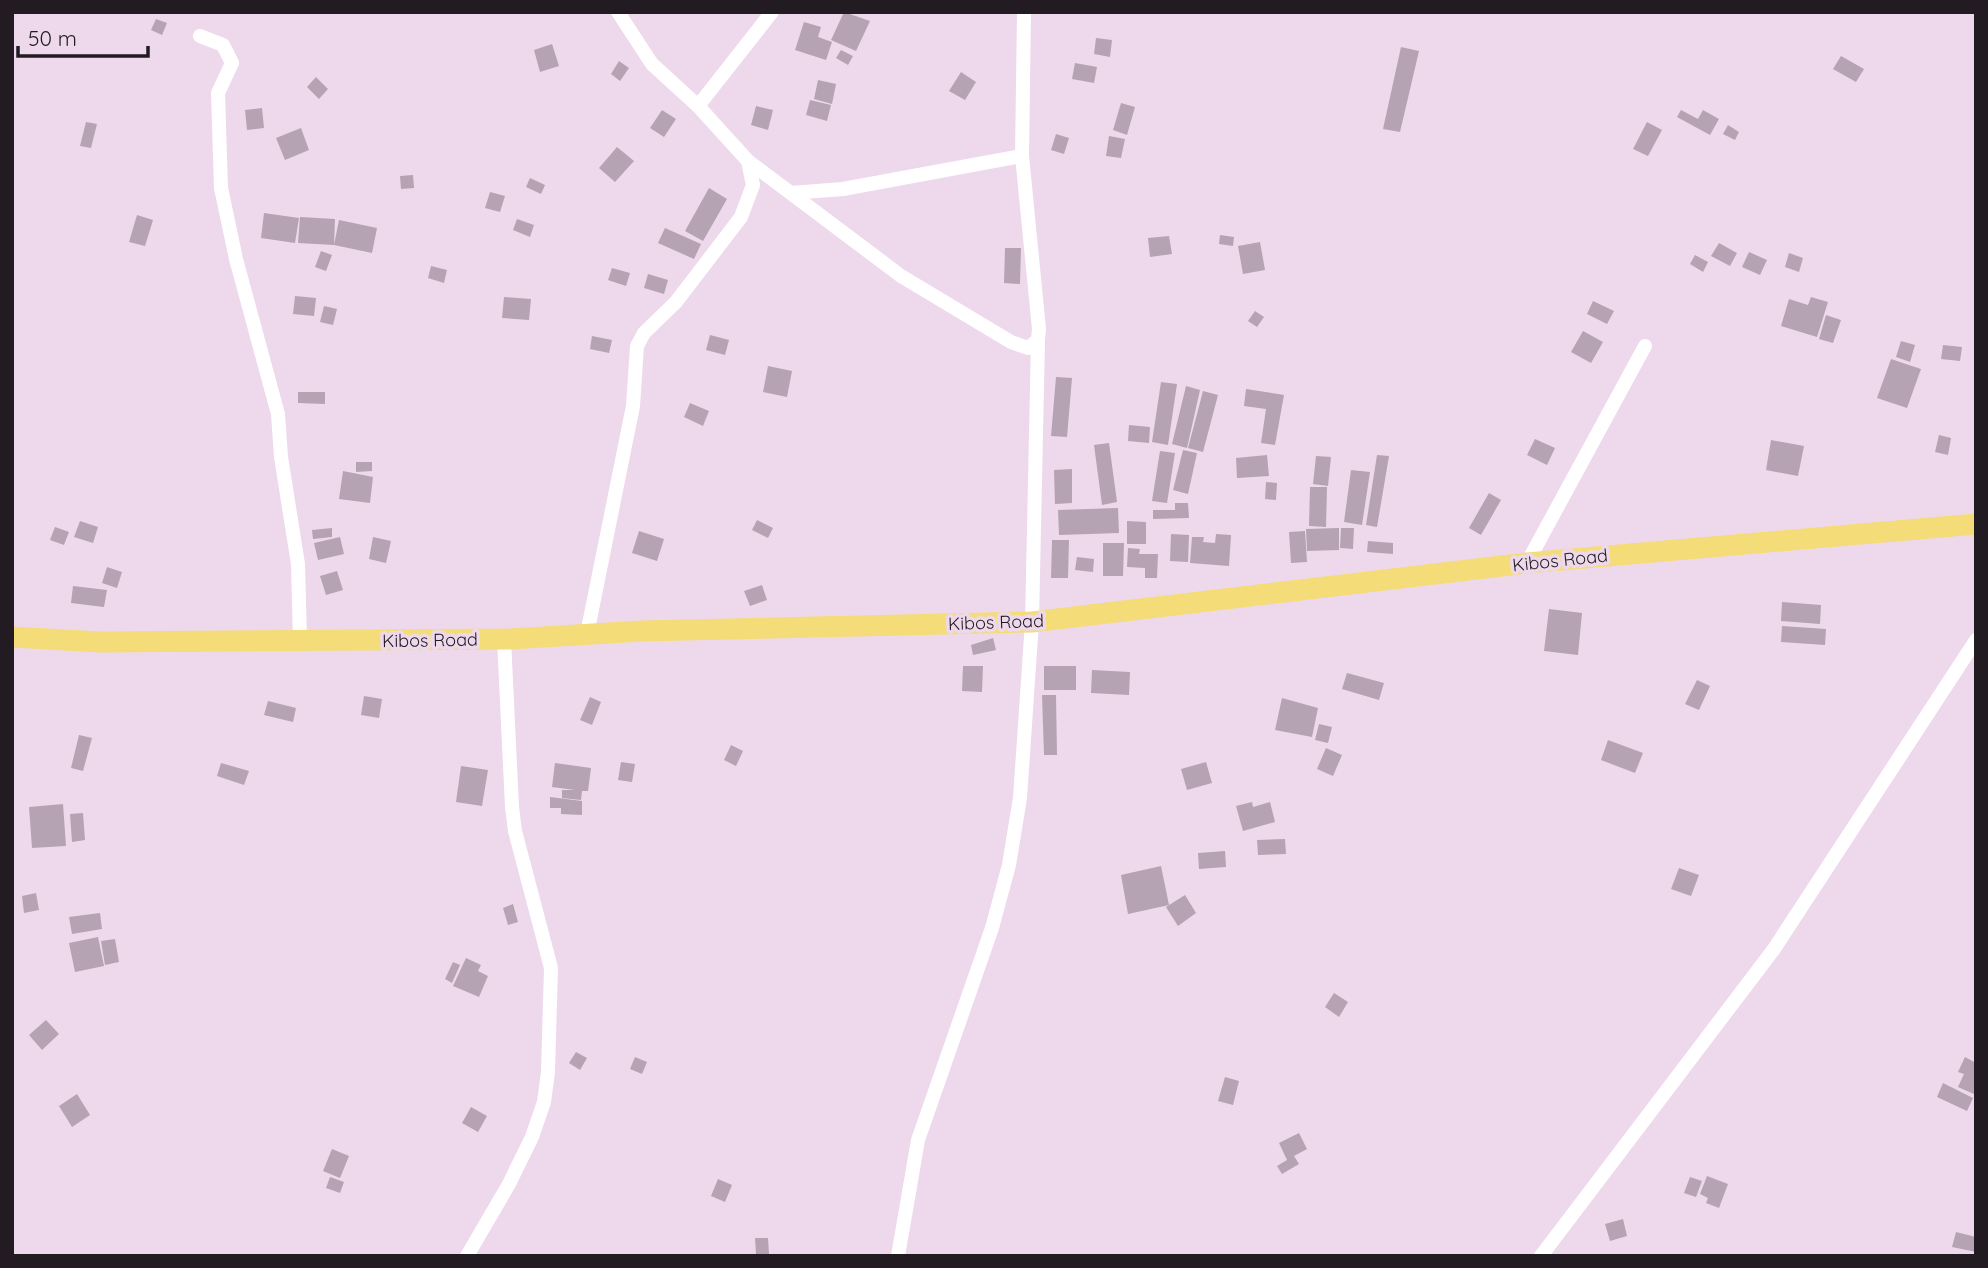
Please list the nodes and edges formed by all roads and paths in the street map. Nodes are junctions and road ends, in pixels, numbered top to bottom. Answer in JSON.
{"nodes":[{"id":1,"x":618,"y":12,"type":"edge"},
{"id":2,"x":772,"y":12,"type":"edge"},
{"id":3,"x":1024,"y":12,"type":"edge"},
{"id":4,"x":201,"y":36,"type":"dead end"},
{"id":5,"x":698,"y":106,"type":"junction"},
{"id":6,"x":1022,"y":156,"type":"junction"},
{"id":7,"x":748,"y":161,"type":"junction"},
{"id":8,"x":791,"y":193,"type":"junction"},
{"id":9,"x":1038,"y":340,"type":"junction"},
{"id":10,"x":1645,"y":346,"type":"dead end"},
{"id":11,"x":1976,"y":524,"type":"edge"},
{"id":12,"x":1527,"y":563,"type":"junction"},
{"id":13,"x":1032,"y":622,"type":"junction"},
{"id":14,"x":587,"y":634,"type":"junction"},
{"id":15,"x":12,"y":636,"type":"edge"},
{"id":16,"x":504,"y":639,"type":"junction"},
{"id":17,"x":1976,"y":640,"type":"edge"},
{"id":18,"x":300,"y":641,"type":"junction"},
{"id":19,"x":467,"y":1256,"type":"edge"},
{"id":20,"x":898,"y":1256,"type":"edge"},
{"id":21,"x":1541,"y":1256,"type":"edge"}],
"edges":[{"from":1,"to":5,"type":"street"},
{"from":2,"to":5,"type":"street"},
{"from":3,"to":6,"type":"street"},
{"from":4,"to":18,"type":"street"},
{"from":5,"to":7,"type":"street"},
{"from":6,"to":8,"type":"street"},
{"from":6,"to":9,"type":"street"},
{"from":7,"to":8,"type":"street"},
{"from":7,"to":14,"type":"street"},
{"from":8,"to":9,"type":"street"},
{"from":9,"to":13,"type":"street"},
{"from":10,"to":12,"type":"street"},
{"from":11,"to":12,"type":"main road","name":"Kibos Road"},
{"from":12,"to":13,"type":"main road","name":"Kibos Road"},
{"from":13,"to":14,"type":"main road","name":"Kibos Road"},
{"from":13,"to":20,"type":"street"},
{"from":14,"to":16,"type":"main road","name":"Kibos Road"},
{"from":15,"to":18,"type":"main road","name":"Kibos Road"},
{"from":16,"to":18,"type":"main road","name":"Kibos Road"},
{"from":16,"to":19,"type":"street"},
{"from":17,"to":21,"type":"street"}]}
